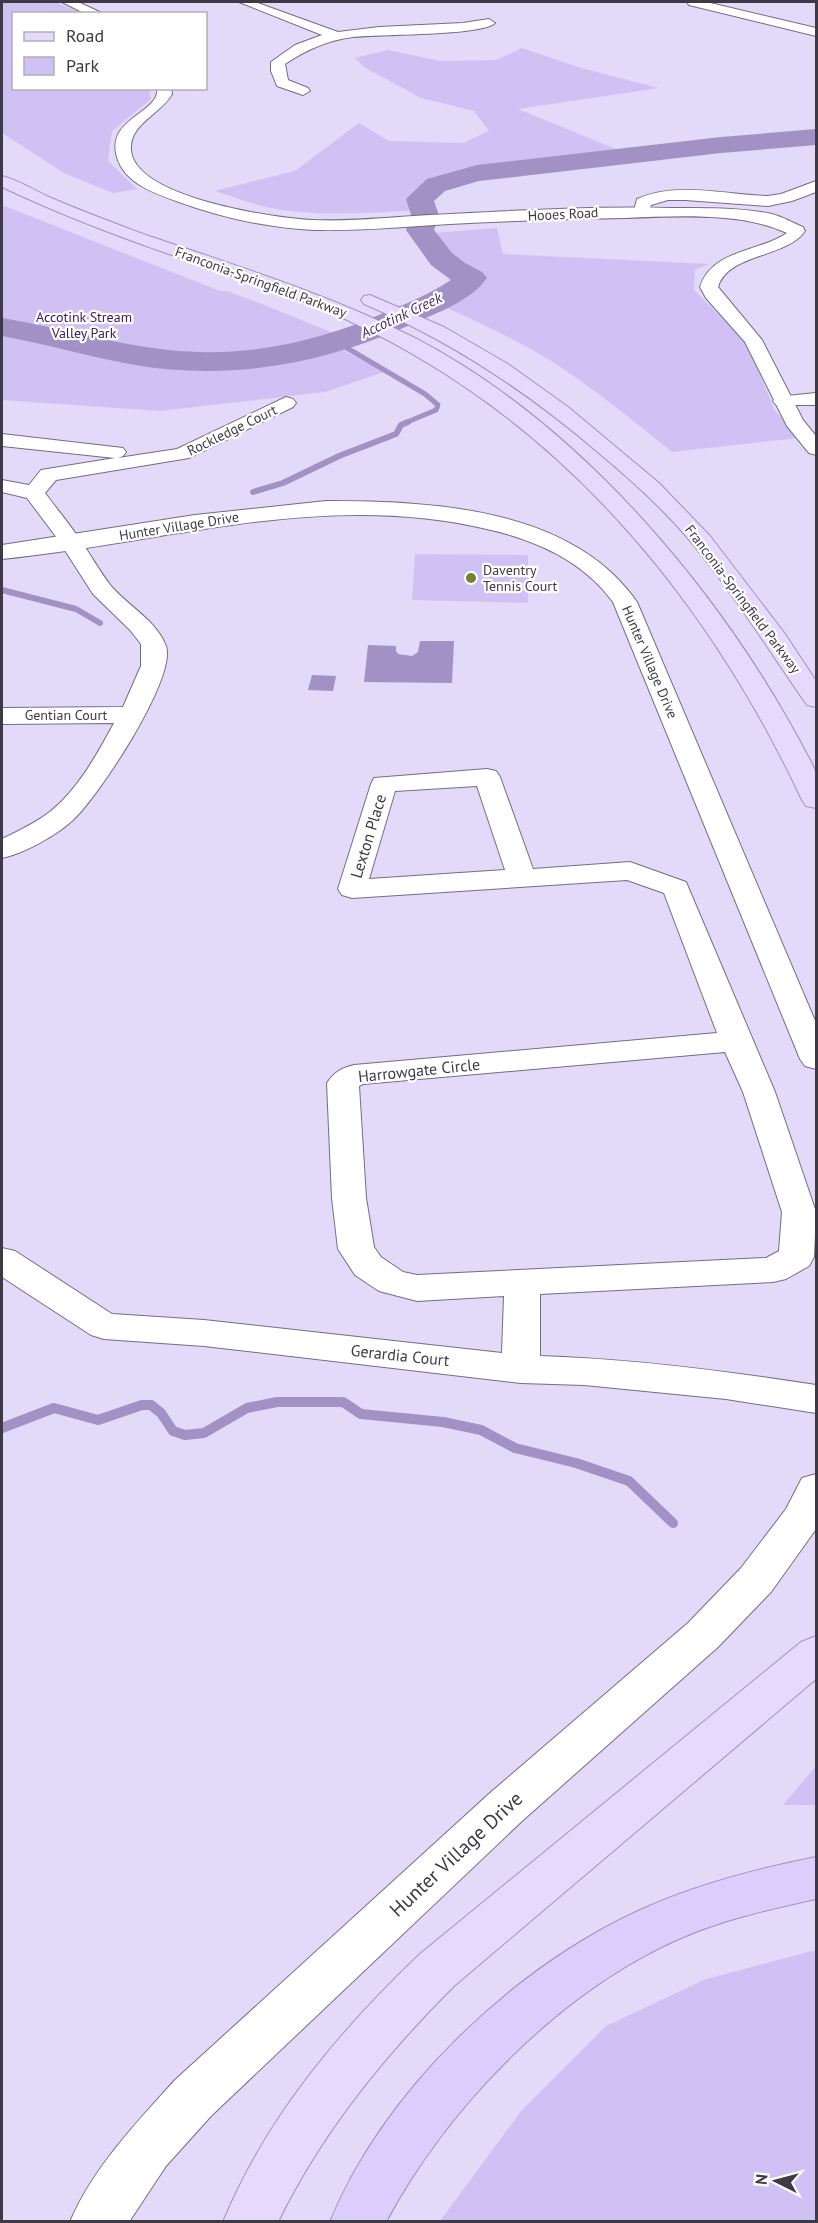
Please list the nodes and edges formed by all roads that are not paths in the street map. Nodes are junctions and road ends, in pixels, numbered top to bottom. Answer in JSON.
{"nodes":[{"id":1,"x":68,"y":2,"type":"edge"},
{"id":2,"x":245,"y":2,"type":"edge"},
{"id":3,"x":693,"y":2,"type":"edge"},
{"id":4,"x":93,"y":12,"type":"edge"},
{"id":5,"x":489,"y":23,"type":"dead end"},
{"id":6,"x":816,"y":32,"type":"edge"},
{"id":7,"x":337,"y":36,"type":"junction"},
{"id":8,"x":164,"y":90,"type":"edge"},
{"id":9,"x":303,"y":91,"type":"dead end"},
{"id":10,"x":2,"y":181,"type":"edge"},
{"id":11,"x":816,"y":186,"type":"edge"},
{"id":12,"x":642,"y":211,"type":"junction"},
{"id":13,"x":352,"y":293,"type":"dead end"},
{"id":14,"x":816,"y":399,"type":"edge"},
{"id":15,"x":783,"y":401,"type":"junction"},
{"id":16,"x":286,"y":404,"type":"dead end"},
{"id":17,"x":2,"y":440,"type":"edge"},
{"id":18,"x":816,"y":449,"type":"edge"},
{"id":19,"x":142,"y":459,"type":"junction"},
{"id":20,"x":2,"y":486,"type":"edge"},
{"id":21,"x":34,"y":493,"type":"junction"},
{"id":22,"x":702,"y":540,"type":"junction"},
{"id":23,"x":71,"y":543,"type":"junction"},
{"id":24,"x":2,"y":552,"type":"edge"},
{"id":25,"x":816,"y":660,"type":"edge"},
{"id":26,"x":816,"y":700,"type":"edge"},
{"id":27,"x":131,"y":715,"type":"junction"},
{"id":28,"x":2,"y":716,"type":"edge"},
{"id":29,"x":816,"y":800,"type":"edge"},
{"id":30,"x":2,"y":850,"type":"edge"},
{"id":31,"x":522,"y":877,"type":"junction"},
{"id":32,"x":736,"y":1041,"type":"junction"},
{"id":33,"x":816,"y":1059,"type":"edge"},
{"id":34,"x":2,"y":1260,"type":"edge"},
{"id":35,"x":522,"y":1283,"type":"junction"},
{"id":36,"x":521,"y":1369,"type":"junction"},
{"id":37,"x":816,"y":1399,"type":"edge"},
{"id":38,"x":816,"y":1489,"type":"edge"},
{"id":39,"x":816,"y":1654,"type":"edge"},
{"id":40,"x":816,"y":1878,"type":"edge"},
{"id":41,"x":97,"y":2222,"type":"edge"},
{"id":42,"x":250,"y":2222,"type":"edge"},
{"id":43,"x":357,"y":2222,"type":"edge"}],
"edges":[{"from":1,"to":4,"type":"street"},
{"from":2,"to":7,"type":"street"},
{"from":3,"to":6,"type":"street"},
{"from":5,"to":7,"type":"street"},
{"from":7,"to":9,"type":"street"},
{"from":8,"to":12,"type":"street","name":"Hooes Road"},
{"from":10,"to":29,"type":"main road","name":"Franconia-Springfield Parkway"},
{"from":11,"to":12,"type":"street"},
{"from":12,"to":15,"type":"street","name":"Hooes Road"},
{"from":13,"to":22,"type":"main road","name":"Franconia-Springfield Parkway"},
{"from":14,"to":15,"type":"street"},
{"from":15,"to":18,"type":"street","name":"Hooes Road"},
{"from":16,"to":19,"type":"street","name":"Rockledge Court"},
{"from":17,"to":19,"type":"street","name":"Rockledge Court"},
{"from":19,"to":21,"type":"street","name":"Rockledge Court"},
{"from":20,"to":21,"type":"street"},
{"from":21,"to":23,"type":"street"},
{"from":22,"to":25,"type":"main road"},
{"from":22,"to":26,"type":"main road","name":"Franconia-Springfield Parkway"},
{"from":23,"to":24,"type":"street","name":"Hunter Village Drive"},
{"from":23,"to":27,"type":"street"},
{"from":23,"to":33,"type":"street","name":"Hunter Village Drive"},
{"from":27,"to":28,"type":"street","name":"Gentian Court"},
{"from":27,"to":30,"type":"street"},
{"from":31,"to":31,"type":"street","name":"Lexton Place"},
{"from":31,"to":32,"type":"street","name":"Harrowgate Circle"},
{"from":32,"to":35,"type":"street","name":"Harrowgate Circle"},
{"from":32,"to":35,"type":"street","name":"Harrowgate Circle"},
{"from":34,"to":36,"type":"street","name":"Gerardia Court"},
{"from":35,"to":36,"type":"street"},
{"from":36,"to":37,"type":"street","name":"Gerardia Court"},
{"from":38,"to":41,"type":"street","name":"Hunter Village Drive"},
{"from":39,"to":42,"type":"main road"},
{"from":40,"to":43,"type":"highway"}]}
